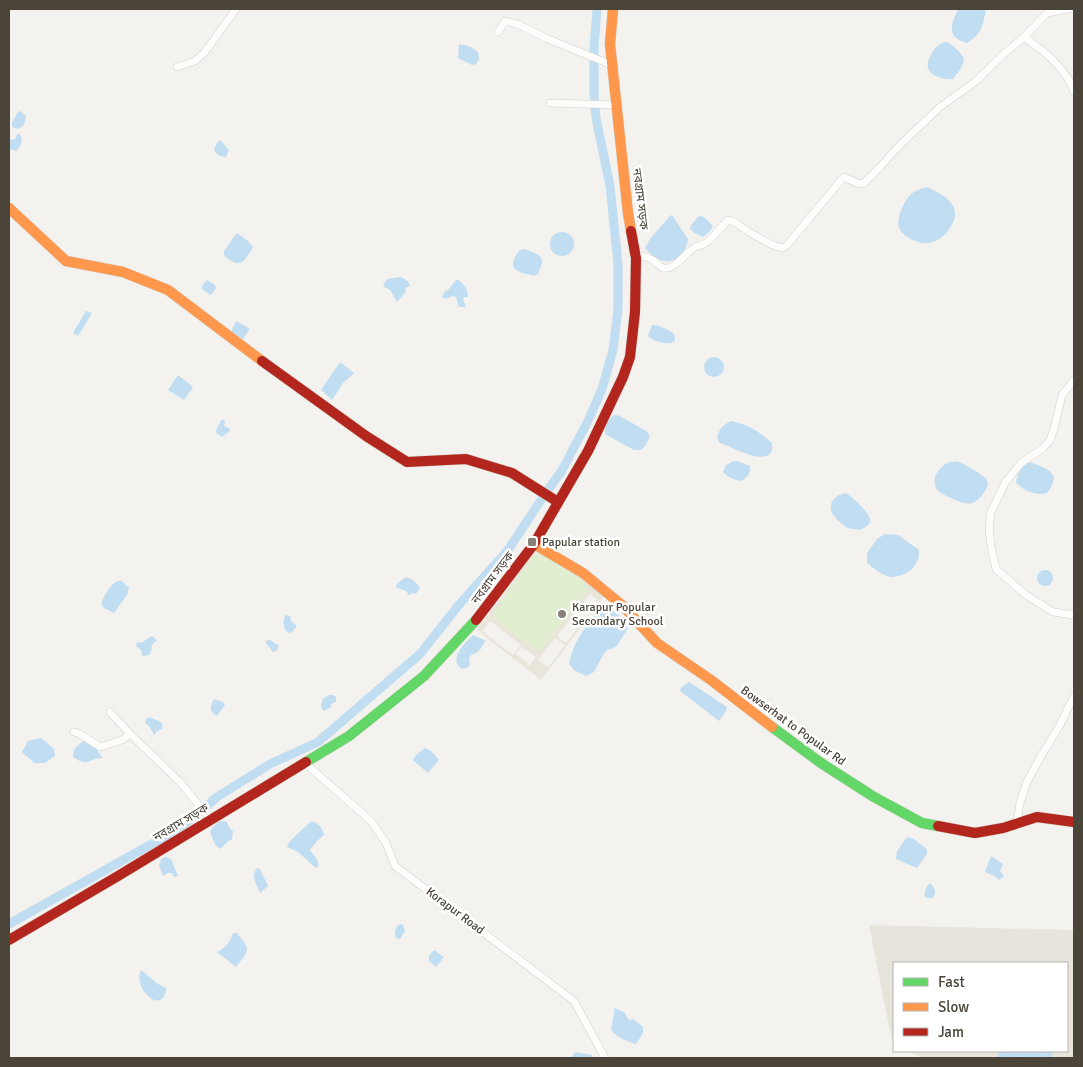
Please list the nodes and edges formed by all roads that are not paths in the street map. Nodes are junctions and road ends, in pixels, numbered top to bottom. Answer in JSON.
{"nodes":[{"id":1,"x":236,"y":9,"type":"edge"},
{"id":2,"x":613,"y":9,"type":"edge"},
{"id":3,"x":1074,"y":9,"type":"edge"},
{"id":4,"x":498,"y":32,"type":"dead end"},
{"id":5,"x":1024,"y":37,"type":"junction"},
{"id":6,"x":612,"y":65,"type":"junction"},
{"id":7,"x":177,"y":67,"type":"dead end"},
{"id":8,"x":1074,"y":92,"type":"edge"},
{"id":9,"x":550,"y":103,"type":"dead end"},
{"id":10,"x":617,"y":105,"type":"junction"},
{"id":11,"x":9,"y":208,"type":"edge"},
{"id":12,"x":635,"y":256,"type":"junction"},
{"id":13,"x":1074,"y":380,"type":"edge"},
{"id":14,"x":558,"y":502,"type":"junction"},
{"id":15,"x":534,"y":544,"type":"junction"},
{"id":16,"x":1074,"y":615,"type":"edge"},
{"id":17,"x":1074,"y":696,"type":"edge"},
{"id":18,"x":110,"y":712,"type":"dead end"},
{"id":19,"x":74,"y":732,"type":"dead end"},
{"id":20,"x":130,"y":734,"type":"junction"},
{"id":21,"x":305,"y":763,"type":"junction"},
{"id":22,"x":211,"y":820,"type":"junction"},
{"id":23,"x":1074,"y":822,"type":"edge"},
{"id":24,"x":1017,"y":823,"type":"junction"},
{"id":25,"x":9,"y":940,"type":"edge"},
{"id":26,"x":606,"y":1058,"type":"edge"}],
"edges":[{"from":1,"to":7,"type":"street"},
{"from":2,"to":6,"type":"street","name":"নবগ্রাম সড়ক"},
{"from":3,"to":5,"type":"street"},
{"from":4,"to":6,"type":"street"},
{"from":5,"to":8,"type":"street"},
{"from":5,"to":12,"type":"street"},
{"from":6,"to":10,"type":"street","name":"নবগ্রাম সড়ক"},
{"from":9,"to":10,"type":"street"},
{"from":10,"to":12,"type":"street","name":"নবগ্রাম সড়ক"},
{"from":11,"to":14,"type":"street"},
{"from":12,"to":14,"type":"street","name":"নবগ্রাম সড়ক"},
{"from":13,"to":16,"type":"street"},
{"from":14,"to":15,"type":"street","name":"নবগ্রাম সড়ক"},
{"from":15,"to":21,"type":"street","name":"নবগ্রাম সড়ক"},
{"from":15,"to":24,"type":"street","name":"Bowserhat to Popular Rd"},
{"from":17,"to":24,"type":"street"},
{"from":18,"to":20,"type":"street"},
{"from":19,"to":20,"type":"street"},
{"from":20,"to":22,"type":"street"},
{"from":21,"to":22,"type":"street","name":"নবগ্রাম সড়ক"},
{"from":21,"to":26,"type":"street","name":"Korapur Road"},
{"from":22,"to":25,"type":"street","name":"নবগ্রাম সড়ক"},
{"from":23,"to":24,"type":"street","name":"Bowserhat to Popular Rd"}]}
